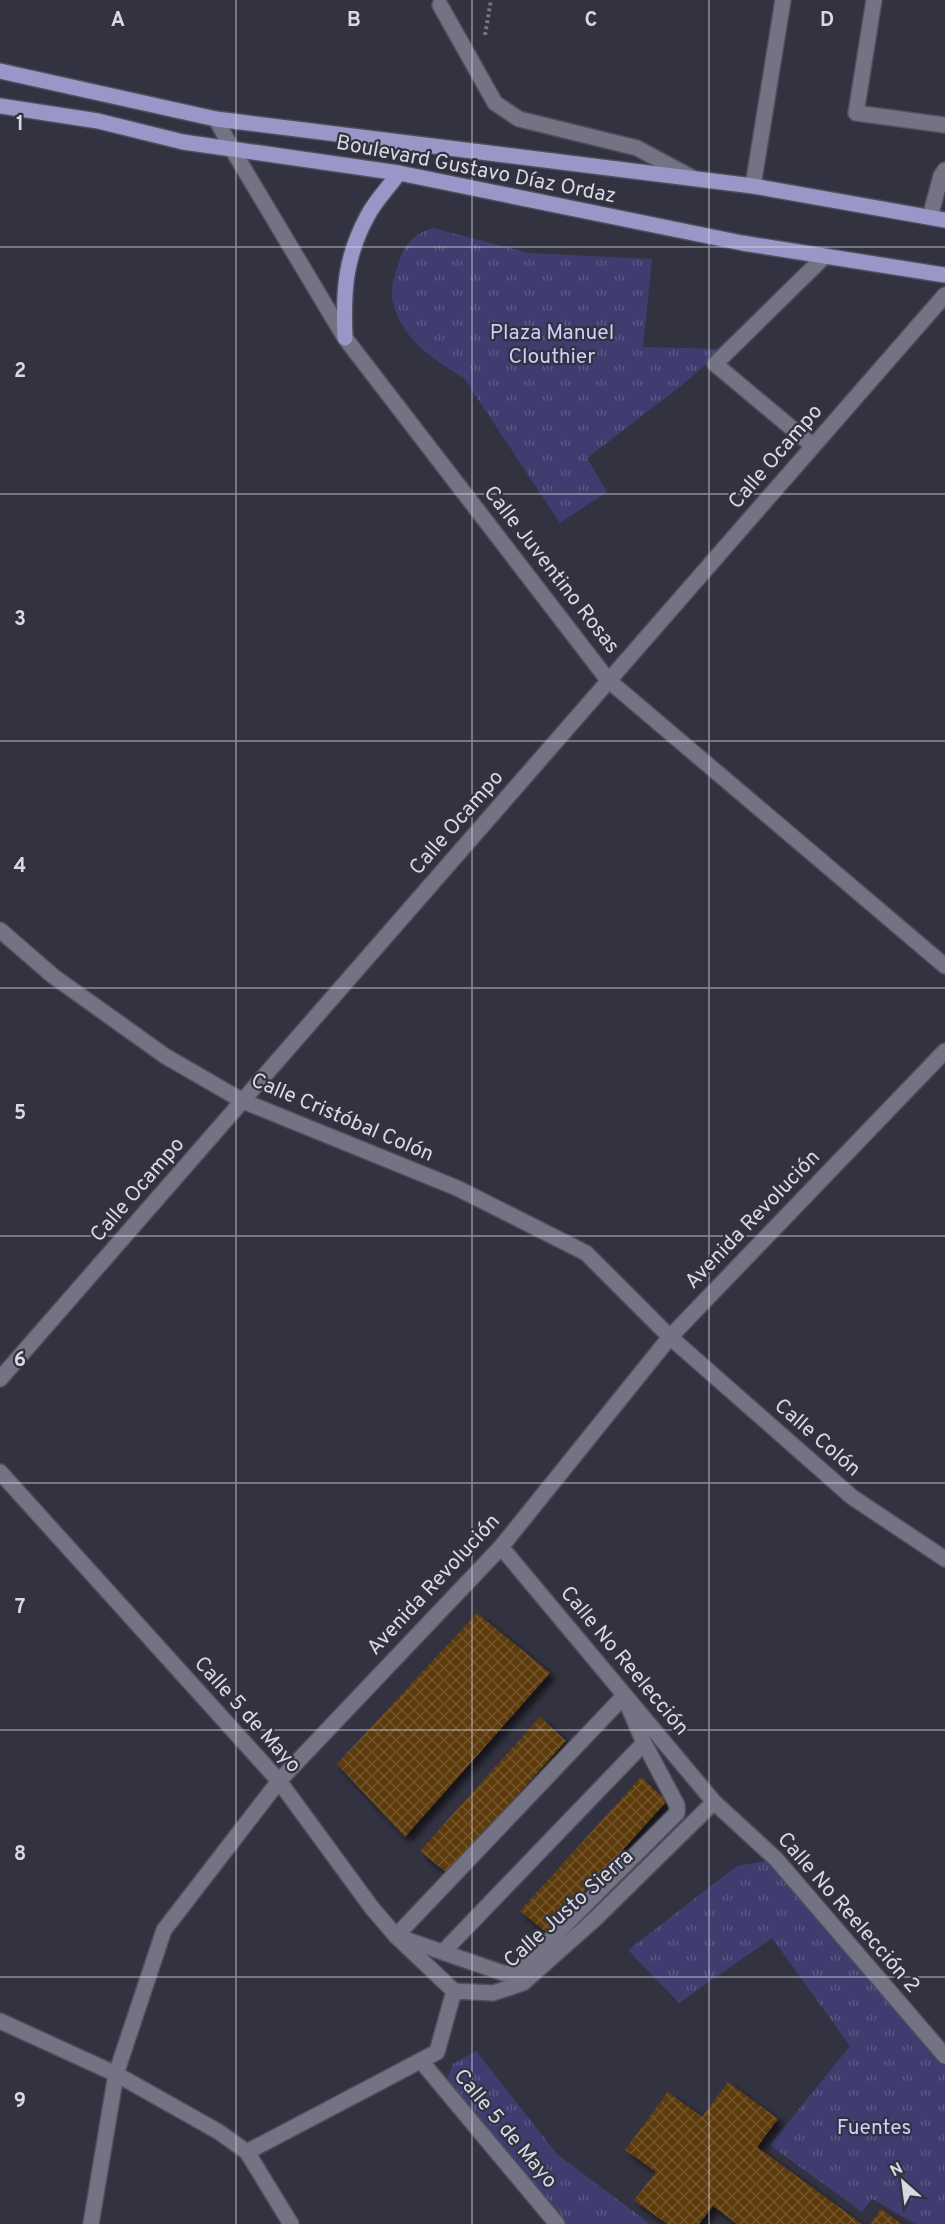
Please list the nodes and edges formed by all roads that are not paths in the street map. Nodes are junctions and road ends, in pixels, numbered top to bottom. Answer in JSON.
{"nodes":[{"id":1,"x":783,"y":0,"type":"edge"},
{"id":2,"x":874,"y":0,"type":"edge"},
{"id":3,"x":440,"y":5,"type":"dead end"},
{"id":4,"x":0,"y":71,"type":"edge"},
{"id":5,"x":0,"y":106,"type":"edge"},
{"id":6,"x":216,"y":119,"type":"junction"},
{"id":7,"x":945,"y":125,"type":"edge"},
{"id":8,"x":232,"y":149,"type":"junction"},
{"id":9,"x":945,"y":170,"type":"edge"},
{"id":10,"x":399,"y":173,"type":"junction"},
{"id":11,"x":692,"y":178,"type":"junction"},
{"id":12,"x":753,"y":186,"type":"junction"},
{"id":13,"x":937,"y":218,"type":"edge"},
{"id":14,"x":825,"y":256,"type":"junction"},
{"id":15,"x":945,"y":275,"type":"edge"},
{"id":16,"x":945,"y":295,"type":"edge"},
{"id":17,"x":345,"y":338,"type":"junction"},
{"id":18,"x":813,"y":446,"type":"junction"},
{"id":19,"x":608,"y":680,"type":"junction"},
{"id":20,"x":0,"y":930,"type":"edge"},
{"id":21,"x":945,"y":966,"type":"edge"},
{"id":22,"x":945,"y":1051,"type":"edge"},
{"id":23,"x":243,"y":1101,"type":"junction"},
{"id":24,"x":670,"y":1337,"type":"junction"},
{"id":25,"x":0,"y":1379,"type":"edge"},
{"id":26,"x":0,"y":1472,"type":"edge"},
{"id":27,"x":501,"y":1547,"type":"junction"},
{"id":28,"x":945,"y":1559,"type":"edge"},
{"id":29,"x":624,"y":1696,"type":"junction"},
{"id":30,"x":644,"y":1743,"type":"junction"},
{"id":31,"x":279,"y":1780,"type":"junction"},
{"id":32,"x":714,"y":1802,"type":"junction"},
{"id":33,"x":396,"y":1936,"type":"junction"},
{"id":34,"x":443,"y":1952,"type":"junction"},
{"id":35,"x":454,"y":1991,"type":"junction"},
{"id":36,"x":0,"y":2021,"type":"edge"},
{"id":37,"x":945,"y":2056,"type":"edge"},
{"id":38,"x":421,"y":2061,"type":"junction"},
{"id":39,"x":116,"y":2074,"type":"junction"},
{"id":40,"x":247,"y":2152,"type":"junction"},
{"id":41,"x":91,"y":2224,"type":"edge"},
{"id":42,"x":291,"y":2224,"type":"edge"},
{"id":43,"x":557,"y":2224,"type":"edge"}],
"edges":[{"from":1,"to":12,"type":"street"},
{"from":2,"to":7,"type":"street"},
{"from":3,"to":11,"type":"street"},
{"from":4,"to":6,"type":"main road","name":"Boulevard Gustavo Díaz Ordaz"},
{"from":5,"to":8,"type":"main road","name":"Boulevard Gustavo Díaz Ordaz"},
{"from":6,"to":8,"type":"street","name":"Calle Juventino Rosas"},
{"from":6,"to":11,"type":"main road","name":"Boulevard Gustavo Díaz Ordaz"},
{"from":8,"to":10,"type":"main road","name":"Boulevard Gustavo Díaz Ordaz"},
{"from":8,"to":17,"type":"street","name":"Calle Juventino Rosas"},
{"from":9,"to":13,"type":"street"},
{"from":10,"to":14,"type":"main road","name":"Boulevard Gustavo Díaz Ordaz"},
{"from":10,"to":17,"type":"main road"},
{"from":11,"to":12,"type":"main road","name":"Boulevard Gustavo Díaz Ordaz"},
{"from":12,"to":13,"type":"main road","name":"Boulevard Gustavo Díaz Ordaz"},
{"from":14,"to":15,"type":"main road","name":"Boulevard Gustavo Díaz Ordaz"},
{"from":14,"to":18,"type":"street"},
{"from":16,"to":18,"type":"street","name":"Calle Ocampo"},
{"from":17,"to":19,"type":"street","name":"Calle Juventino Rosas"},
{"from":18,"to":19,"type":"street","name":"Calle Ocampo"},
{"from":19,"to":21,"type":"street","name":"Calle Juventino Rosas"},
{"from":19,"to":23,"type":"street","name":"Calle Ocampo"},
{"from":20,"to":23,"type":"street","name":"Calle Cristóbal Colón"},
{"from":22,"to":24,"type":"street","name":"Avenida Revolución"},
{"from":23,"to":24,"type":"street","name":"Calle Cristóbal Colón"},
{"from":23,"to":25,"type":"street","name":"Calle Ocampo"},
{"from":24,"to":27,"type":"street","name":"Avenida Revolución"},
{"from":24,"to":28,"type":"street","name":"Calle Colón"},
{"from":26,"to":31,"type":"street","name":"Calle 5 de Mayo"},
{"from":27,"to":29,"type":"street","name":"Calle No Reelección"},
{"from":27,"to":31,"type":"street","name":"Avenida Revolución"},
{"from":29,"to":30,"type":"street"},
{"from":29,"to":32,"type":"street","name":"Calle No Reelección"},
{"from":29,"to":33,"type":"street"},
{"from":30,"to":34,"type":"street"},
{"from":30,"to":34,"type":"street"},
{"from":31,"to":33,"type":"street","name":"Calle 5 de Mayo"},
{"from":31,"to":39,"type":"street","name":"Avenida Revolución"},
{"from":32,"to":35,"type":"street","name":"Calle Justo Sierra"},
{"from":32,"to":37,"type":"street","name":"Calle No Reelección 2"},
{"from":33,"to":34,"type":"street"},
{"from":33,"to":35,"type":"street","name":"Calle 5 de Mayo"},
{"from":35,"to":38,"type":"street"},
{"from":36,"to":39,"type":"street"},
{"from":38,"to":40,"type":"street"},
{"from":38,"to":43,"type":"street","name":"Calle 5 de Mayo"},
{"from":39,"to":40,"type":"street"},
{"from":39,"to":41,"type":"street","name":"Avenida Revolución"},
{"from":40,"to":42,"type":"street"}]}
